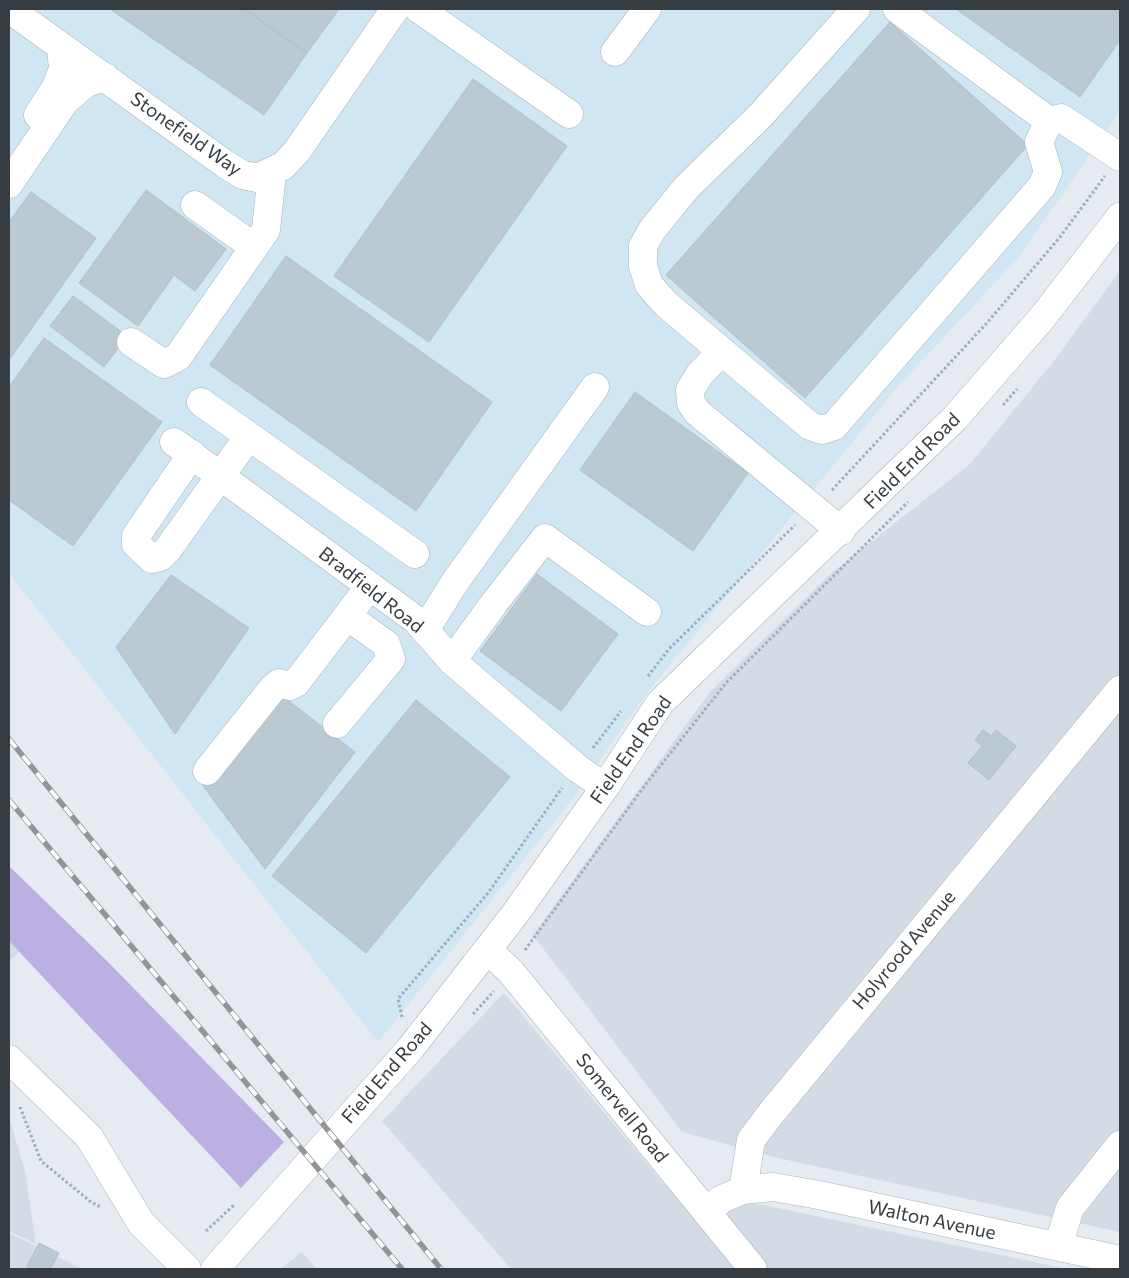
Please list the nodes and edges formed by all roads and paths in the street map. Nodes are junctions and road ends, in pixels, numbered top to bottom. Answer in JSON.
{"nodes":[{"id":1,"x":9,"y":9,"type":"edge"},
{"id":2,"x":395,"y":9,"type":"edge"},
{"id":3,"x":419,"y":9,"type":"edge"},
{"id":4,"x":647,"y":9,"type":"edge"},
{"id":5,"x":856,"y":9,"type":"edge"},
{"id":6,"x":897,"y":9,"type":"edge"},
{"id":7,"x":61,"y":47,"type":"junction"},
{"id":8,"x":615,"y":52,"type":"dead end"},
{"id":9,"x":104,"y":77,"type":"junction"},
{"id":10,"x":569,"y":114,"type":"dead end"},
{"id":11,"x":1049,"y":121,"type":"junction"},
{"id":12,"x":1120,"y":157,"type":"edge"},
{"id":13,"x":9,"y":160,"type":"edge"},
{"id":14,"x":272,"y":172,"type":"junction"},
{"id":15,"x":9,"y":184,"type":"edge"},
{"id":16,"x":195,"y":205,"type":"dead end"},
{"id":17,"x":1120,"y":218,"type":"edge"},
{"id":18,"x":254,"y":247,"type":"junction"},
{"id":19,"x":131,"y":342,"type":"dead end"},
{"id":20,"x":722,"y":351,"type":"junction"},
{"id":21,"x":1022,"y":382,"type":"dead end"},
{"id":22,"x":594,"y":387,"type":"dead end"},
{"id":23,"x":201,"y":402,"type":"dead end"},
{"id":24,"x":996,"y":412,"type":"dead end"},
{"id":25,"x":249,"y":436,"type":"junction"},
{"id":26,"x":220,"y":476,"type":"junction"},
{"id":27,"x":915,"y":495,"type":"dead end"},
{"id":28,"x":841,"y":531,"type":"junction"},
{"id":29,"x":415,"y":554,"type":"dead end"},
{"id":30,"x":370,"y":586,"type":"junction"},
{"id":31,"x":647,"y":612,"type":"dead end"},
{"id":32,"x":347,"y":616,"type":"junction"},
{"id":33,"x":425,"y":630,"type":"junction"},
{"id":34,"x":452,"y":660,"type":"junction"},
{"id":35,"x":1120,"y":690,"type":"edge"},
{"id":36,"x":337,"y":724,"type":"dead end"},
{"id":37,"x":207,"y":771,"type":"dead end"},
{"id":38,"x":604,"y":787,"type":"junction"},
{"id":39,"x":488,"y":950,"type":"junction"},
{"id":40,"x":511,"y":972,"type":"junction"},
{"id":41,"x":471,"y":1015,"type":"dead end"},
{"id":42,"x":9,"y":1059,"type":"edge"},
{"id":43,"x":19,"y":1105,"type":"dead end"},
{"id":44,"x":1120,"y":1145,"type":"edge"},
{"id":45,"x":743,"y":1190,"type":"junction"},
{"id":46,"x":706,"y":1211,"type":"junction"},
{"id":47,"x":141,"y":1223,"type":"junction"},
{"id":48,"x":1058,"y":1246,"type":"junction"},
{"id":49,"x":1120,"y":1260,"type":"edge"},
{"id":50,"x":187,"y":1269,"type":"edge"},
{"id":51,"x":215,"y":1269,"type":"edge"},
{"id":52,"x":752,"y":1269,"type":"edge"}],
"edges":[{"from":1,"to":7,"type":"street","name":"Stonefield Way"},
{"from":2,"to":14,"type":"street","name":"Stonefield Way"},
{"from":3,"to":10,"type":"street"},
{"from":4,"to":8,"type":"street"},
{"from":5,"to":20,"type":"street"},
{"from":6,"to":11,"type":"street"},
{"from":7,"to":9,"type":"street","name":"Stonefield Way"},
{"from":7,"to":13,"type":"street"},
{"from":9,"to":14,"type":"street","name":"Stonefield Way"},
{"from":9,"to":15,"type":"street"},
{"from":11,"to":12,"type":"street"},
{"from":11,"to":20,"type":"street"},
{"from":14,"to":18,"type":"street"},
{"from":16,"to":18,"type":"street"},
{"from":17,"to":28,"type":"street","name":"Field End Road"},
{"from":18,"to":19,"type":"street"},
{"from":20,"to":28,"type":"street"},
{"from":21,"to":24,"type":"path"},
{"from":22,"to":33,"type":"street"},
{"from":23,"to":25,"type":"street"},
{"from":25,"to":26,"type":"street"},
{"from":25,"to":29,"type":"street"},
{"from":26,"to":26,"type":"street","name":"Bradfield Road"},
{"from":26,"to":30,"type":"street","name":"Bradfield Road"},
{"from":27,"to":40,"type":"path"},
{"from":28,"to":38,"type":"street","name":"Field End Road"},
{"from":30,"to":32,"type":"street"},
{"from":30,"to":33,"type":"street","name":"Bradfield Road"},
{"from":31,"to":34,"type":"street"},
{"from":32,"to":36,"type":"street"},
{"from":32,"to":37,"type":"street"},
{"from":33,"to":34,"type":"street","name":"Bradfield Road"},
{"from":34,"to":38,"type":"street","name":"Bradfield Road"},
{"from":35,"to":45,"type":"street","name":"Holyrood Avenue"},
{"from":38,"to":39,"type":"street","name":"Field End Road"},
{"from":39,"to":40,"type":"street","name":"Somervell Road"},
{"from":39,"to":51,"type":"street","name":"Field End Road"},
{"from":40,"to":41,"type":"path"},
{"from":40,"to":46,"type":"street","name":"Somervell Road"},
{"from":42,"to":47,"type":"street"},
{"from":43,"to":47,"type":"path"},
{"from":44,"to":48,"type":"street"},
{"from":45,"to":46,"type":"street"},
{"from":45,"to":48,"type":"street","name":"Walton Avenue"},
{"from":46,"to":52,"type":"street","name":"Somervell Road"},
{"from":47,"to":50,"type":"street"},
{"from":48,"to":49,"type":"street","name":"Walton Avenue"}]}
